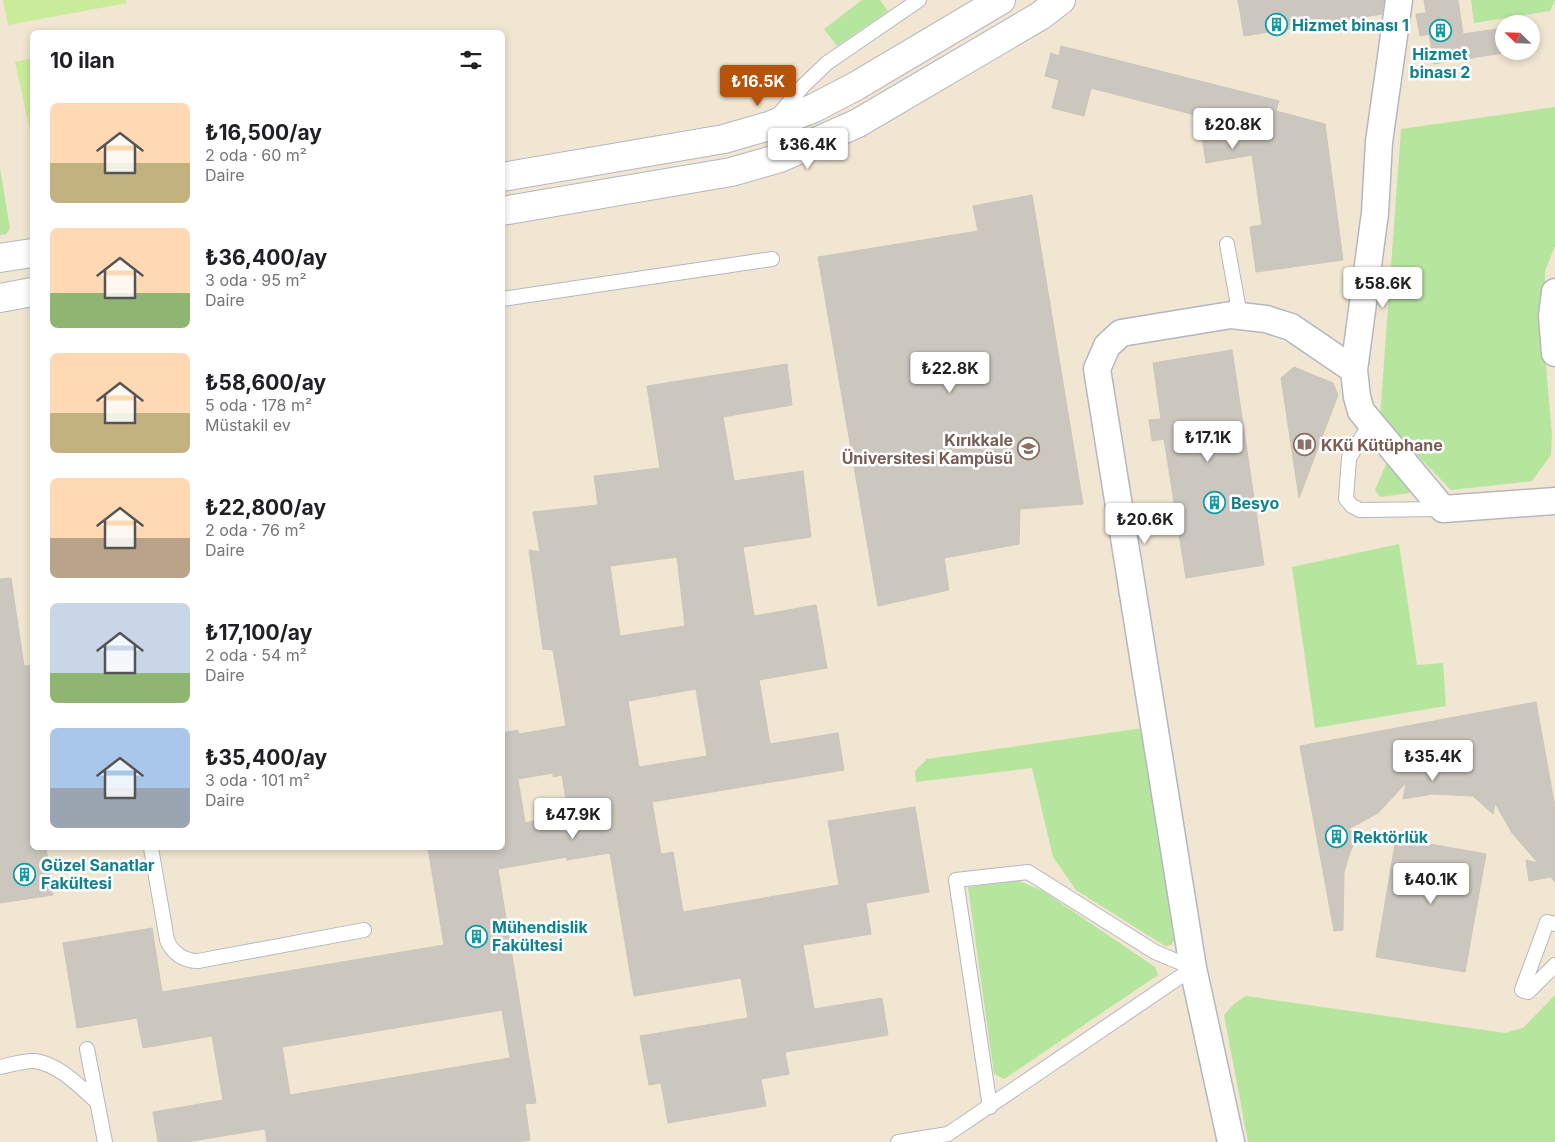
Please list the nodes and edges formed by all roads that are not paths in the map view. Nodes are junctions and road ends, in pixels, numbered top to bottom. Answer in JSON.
{"nodes":[{"id":1,"x":919,"y":0,"type":"edge"},
{"id":2,"x":1001,"y":0,"type":"edge"},
{"id":3,"x":1061,"y":0,"type":"edge"},
{"id":4,"x":1399,"y":0,"type":"edge"},
{"id":5,"x":769,"y":126,"type":"junction"},
{"id":6,"x":505,"y":176,"type":"edge"},
{"id":7,"x":505,"y":210,"type":"edge"},
{"id":8,"x":1227,"y":244,"type":"dead end"},
{"id":9,"x":30,"y":253,"type":"edge"},
{"id":10,"x":0,"y":258,"type":"edge"},
{"id":11,"x":772,"y":259,"type":"dead end"},
{"id":12,"x":30,"y":292,"type":"edge"},
{"id":13,"x":1555,"y":292,"type":"edge"},
{"id":14,"x":0,"y":298,"type":"edge"},
{"id":15,"x":505,"y":299,"type":"edge"},
{"id":16,"x":1240,"y":316,"type":"junction"},
{"id":17,"x":1555,"y":344,"type":"edge"},
{"id":18,"x":1555,"y":353,"type":"edge"},
{"id":19,"x":1354,"y":370,"type":"junction"},
{"id":20,"x":1370,"y":424,"type":"junction"},
{"id":21,"x":1555,"y":501,"type":"edge"},
{"id":22,"x":1443,"y":509,"type":"junction"},
{"id":23,"x":151,"y":850,"type":"edge"},
{"id":24,"x":1555,"y":924,"type":"edge"},
{"id":25,"x":364,"y":930,"type":"dead end"},
{"id":26,"x":1555,"y":965,"type":"edge"},
{"id":27,"x":1194,"y":968,"type":"junction"},
{"id":28,"x":86,"y":1049,"type":"dead end"},
{"id":29,"x":0,"y":1067,"type":"edge"},
{"id":30,"x":97,"y":1102,"type":"junction"},
{"id":31,"x":990,"y":1107,"type":"junction"},
{"id":32,"x":946,"y":1138,"type":"edge"},
{"id":33,"x":104,"y":1142,"type":"edge"},
{"id":34,"x":898,"y":1142,"type":"edge"},
{"id":35,"x":1230,"y":1142,"type":"edge"}],
"edges":[{"from":1,"to":5,"type":"lane"},
{"from":2,"to":5,"type":"street"},
{"from":3,"to":7,"type":"street"},
{"from":4,"to":19,"type":"street"},
{"from":5,"to":6,"type":"street"},
{"from":8,"to":16,"type":"lane"},
{"from":9,"to":10,"type":"street"},
{"from":11,"to":15,"type":"lane"},
{"from":12,"to":14,"type":"street"},
{"from":13,"to":17,"type":"street"},
{"from":16,"to":19,"type":"street"},
{"from":16,"to":27,"type":"street"},
{"from":17,"to":18,"type":"street"},
{"from":19,"to":20,"type":"street"},
{"from":20,"to":22,"type":"street"},
{"from":20,"to":22,"type":"lane"},
{"from":21,"to":22,"type":"street"},
{"from":23,"to":25,"type":"lane"},
{"from":24,"to":26,"type":"lane"},
{"from":27,"to":31,"type":"lane"},
{"from":27,"to":31,"type":"lane"},
{"from":27,"to":35,"type":"street"},
{"from":28,"to":30,"type":"lane"},
{"from":29,"to":30,"type":"lane"},
{"from":30,"to":33,"type":"lane"},
{"from":31,"to":32,"type":"lane"},
{"from":32,"to":34,"type":"lane"}]}
